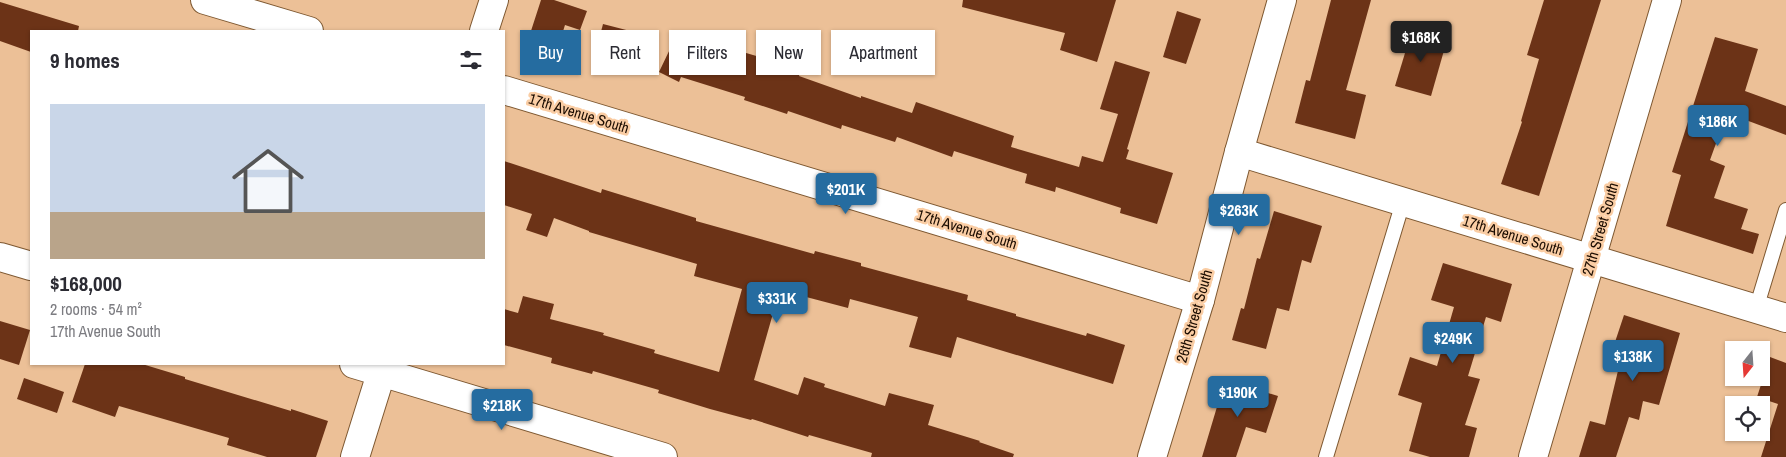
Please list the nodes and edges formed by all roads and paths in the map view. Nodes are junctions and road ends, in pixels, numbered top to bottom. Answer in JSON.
{"nodes":[{"id":1,"x":205,"y":0,"type":"edge"},
{"id":2,"x":494,"y":0,"type":"edge"},
{"id":3,"x":1667,"y":0,"type":"edge"},
{"id":4,"x":1276,"y":2,"type":"edge"},
{"id":5,"x":306,"y":30,"type":"edge"},
{"id":6,"x":484,"y":30,"type":"edge"},
{"id":7,"x":505,"y":90,"type":"edge"},
{"id":8,"x":1239,"y":152,"type":"junction"},
{"id":9,"x":1403,"y":202,"type":"junction"},
{"id":10,"x":1786,"y":210,"type":"edge"},
{"id":11,"x":0,"y":256,"type":"edge"},
{"id":12,"x":1591,"y":259,"type":"junction"},
{"id":13,"x":30,"y":266,"type":"edge"},
{"id":14,"x":1200,"y":300,"type":"junction"},
{"id":15,"x":1756,"y":309,"type":"junction"},
{"id":16,"x":1786,"y":318,"type":"edge"},
{"id":17,"x":361,"y":365,"type":"edge"},
{"id":18,"x":382,"y":368,"type":"edge"},
{"id":19,"x":355,"y":457,"type":"edge"},
{"id":20,"x":663,"y":457,"type":"edge"},
{"id":21,"x":1152,"y":457,"type":"edge"},
{"id":22,"x":1326,"y":457,"type":"edge"},
{"id":23,"x":1533,"y":457,"type":"edge"}],
"edges":[{"from":1,"to":5,"type":"street"},
{"from":2,"to":6,"type":"street"},
{"from":3,"to":12,"type":"street","name":"27th Street South"},
{"from":4,"to":8,"type":"street","name":"26th Street South"},
{"from":7,"to":14,"type":"street","name":"17th Avenue South"},
{"from":8,"to":9,"type":"street","name":"17th Avenue South"},
{"from":8,"to":14,"type":"street","name":"26th Street South"},
{"from":9,"to":12,"type":"street","name":"17th Avenue South"},
{"from":9,"to":22,"type":"lane"},
{"from":10,"to":15,"type":"lane"},
{"from":11,"to":13,"type":"street"},
{"from":12,"to":15,"type":"street","name":"17th Avenue South"},
{"from":12,"to":23,"type":"street","name":"27th Street South"},
{"from":14,"to":21,"type":"street","name":"26th Street South"},
{"from":15,"to":16,"type":"street","name":"17th Avenue South"},
{"from":17,"to":18,"type":"street"},
{"from":18,"to":19,"type":"street"},
{"from":18,"to":20,"type":"street"}]}
